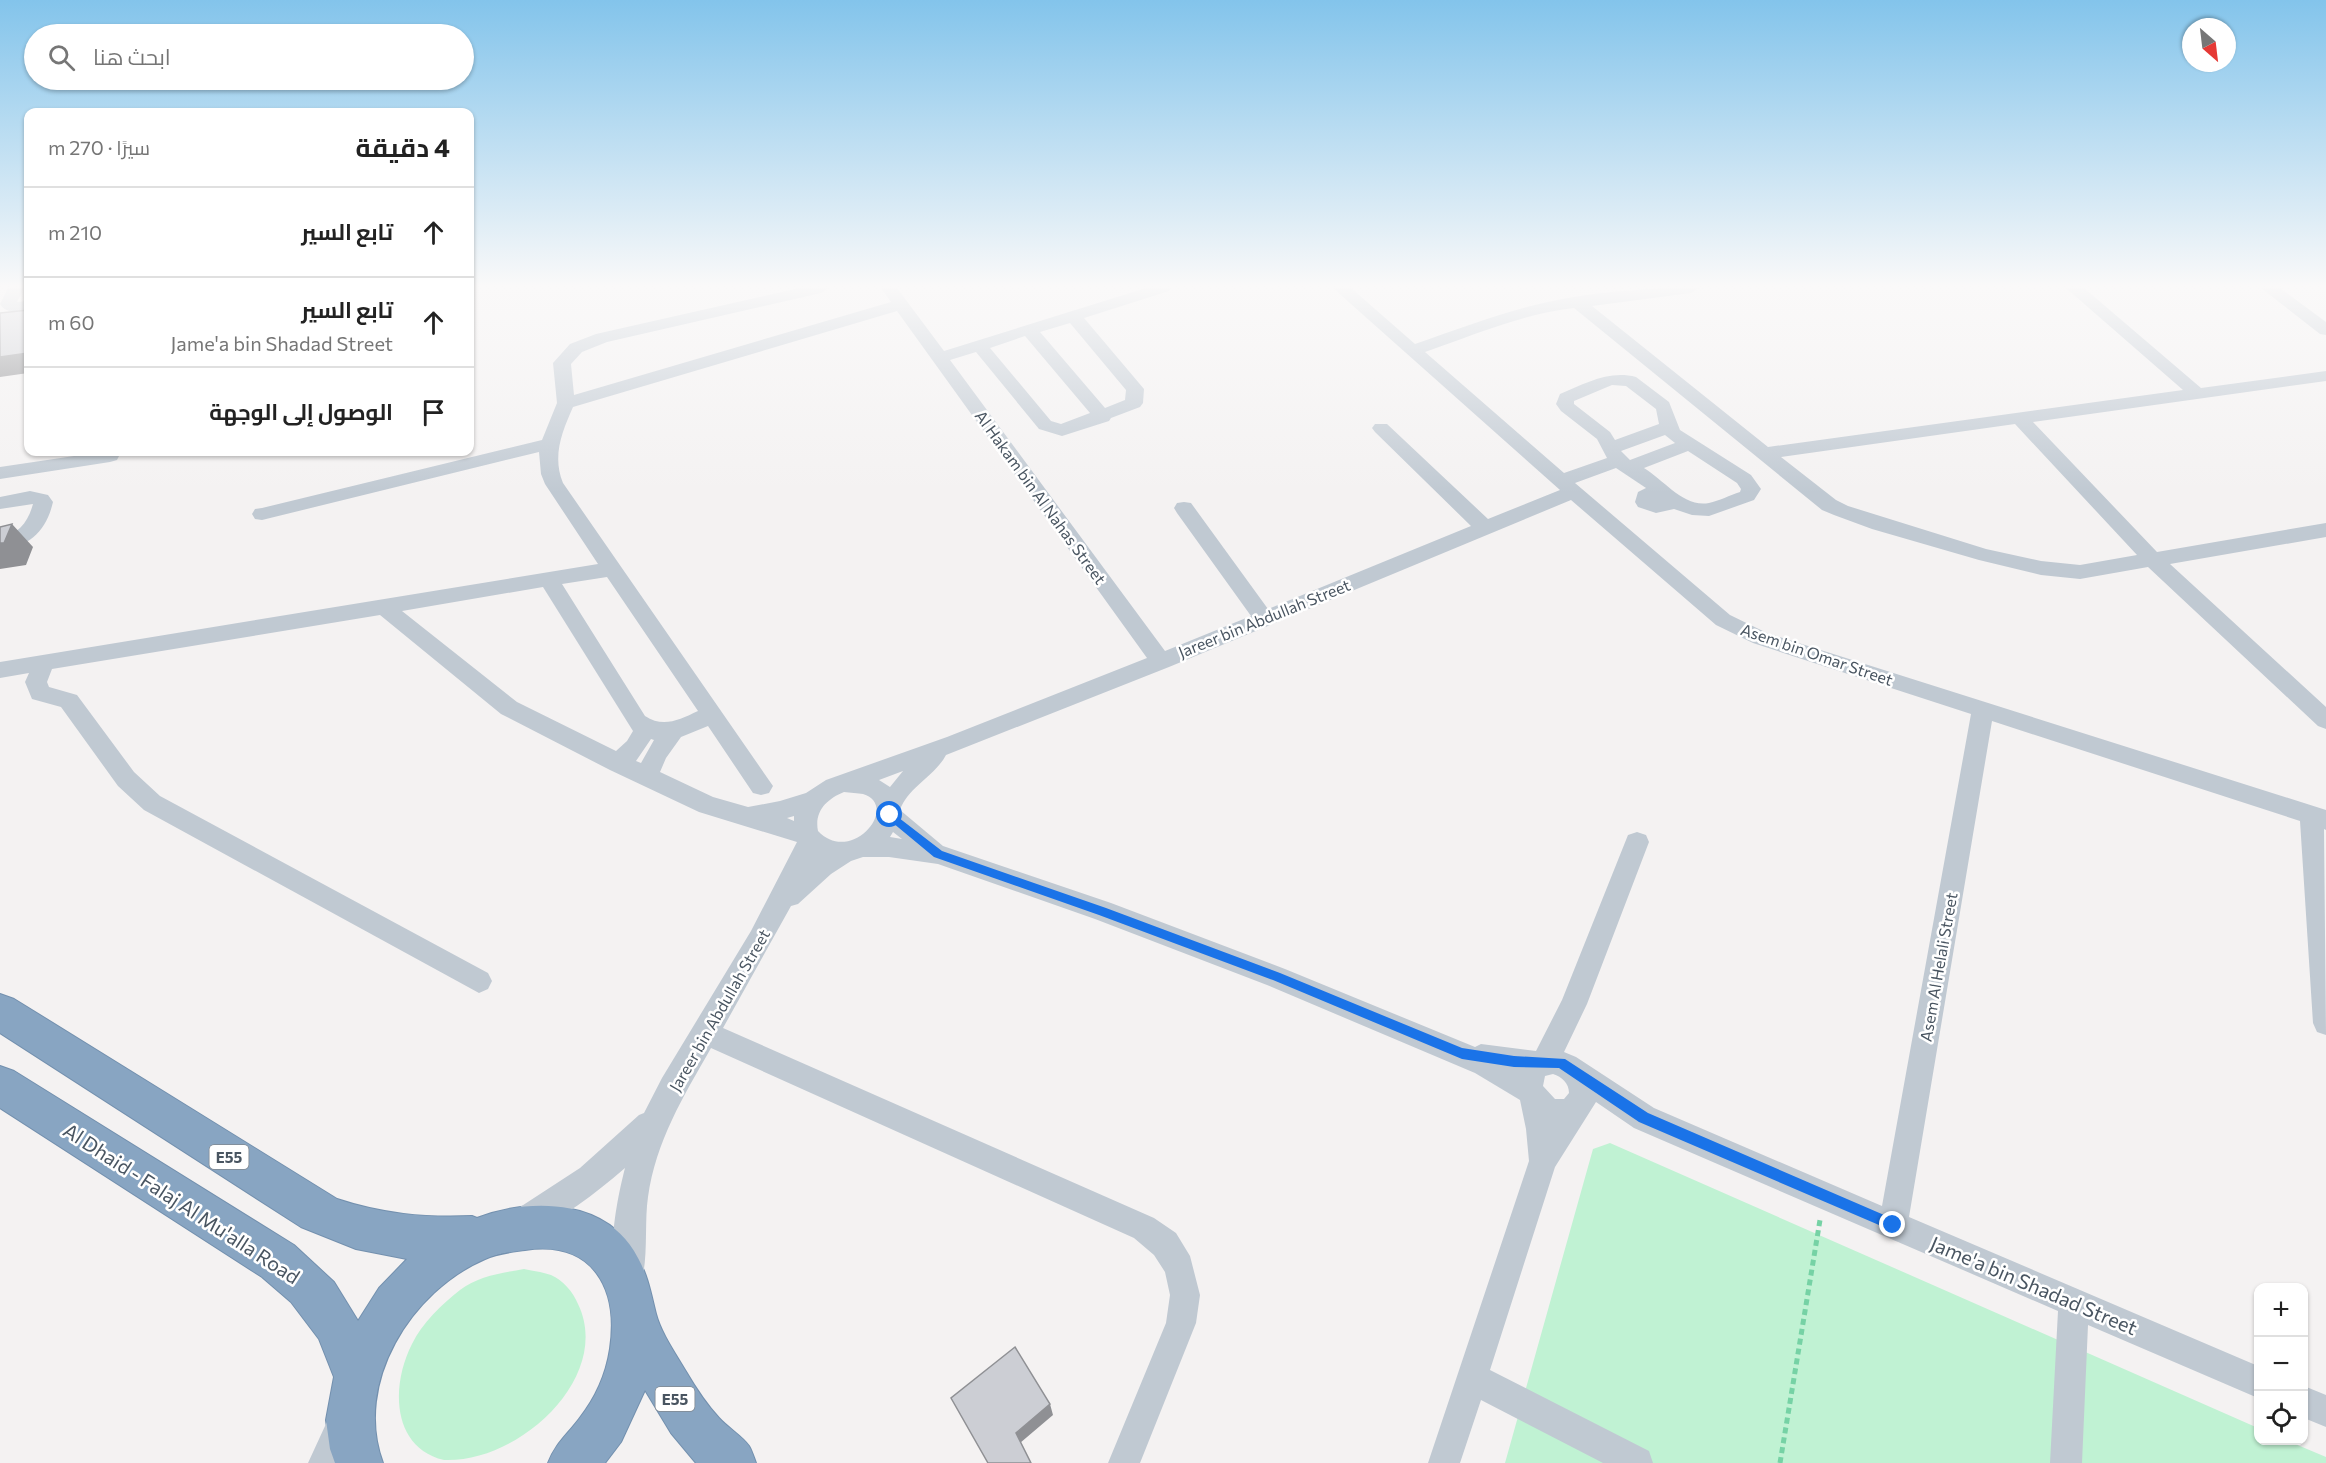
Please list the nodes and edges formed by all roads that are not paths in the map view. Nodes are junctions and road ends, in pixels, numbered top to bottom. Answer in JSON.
{"nodes":[{"id":1,"x":567,"y":356,"type":"edge"},
{"id":2,"x":725,"y":356,"type":"edge"},
{"id":3,"x":944,"y":356,"type":"edge"},
{"id":4,"x":988,"y":356,"type":"edge"},
{"id":5,"x":1051,"y":356,"type":"edge"},
{"id":6,"x":1107,"y":356,"type":"edge"},
{"id":7,"x":1418,"y":356,"type":"edge"},
{"id":8,"x":1644,"y":356,"type":"edge"},
{"id":9,"x":2154,"y":356,"type":"edge"},
{"id":10,"x":939,"y":358,"type":"joint"},
{"id":11,"x":2326,"y":376,"type":"edge"},
{"id":12,"x":2197,"y":393,"type":"junction"},
{"id":13,"x":566,"y":403,"type":"junction"},
{"id":14,"x":1102,"y":417,"type":"junction"},
{"id":15,"x":2019,"y":418,"type":"junction"},
{"id":16,"x":1668,"y":427,"type":"junction"},
{"id":17,"x":1381,"y":428,"type":"dead end"},
{"id":18,"x":549,"y":444,"type":"junction"},
{"id":19,"x":1689,"y":444,"type":"junction"},
{"id":20,"x":1764,"y":453,"type":"junction"},
{"id":21,"x":110,"y":456,"type":"dead end"},
{"id":22,"x":1619,"y":459,"type":"junction"},
{"id":23,"x":0,"y":473,"type":"edge"},
{"id":24,"x":1567,"y":486,"type":"junction"},
{"id":25,"x":0,"y":503,"type":"edge"},
{"id":26,"x":1184,"y":508,"type":"dead end"},
{"id":27,"x":262,"y":514,"type":"dead end"},
{"id":28,"x":1484,"y":527,"type":"junction"},
{"id":29,"x":2326,"y":530,"type":"edge"},
{"id":30,"x":0,"y":545,"type":"edge"},
{"id":31,"x":2152,"y":559,"type":"junction"},
{"id":32,"x":612,"y":569,"type":"junction"},
{"id":33,"x":549,"y":580,"type":"junction"},
{"id":34,"x":384,"y":607,"type":"junction"},
{"id":35,"x":1264,"y":618,"type":"junction"},
{"id":36,"x":1161,"y":661,"type":"junction"},
{"id":37,"x":44,"y":662,"type":"junction"},
{"id":38,"x":0,"y":670,"type":"edge"},
{"id":39,"x":1983,"y":710,"type":"junction"},
{"id":40,"x":712,"y":714,"type":"junction"},
{"id":41,"x":2326,"y":720,"type":"edge"},
{"id":42,"x":645,"y":729,"type":"junction"},
{"id":43,"x":672,"y":732,"type":"junction"},
{"id":44,"x":955,"y":743,"type":"junction"},
{"id":45,"x":618,"y":764,"type":"junction"},
{"id":46,"x":646,"y":777,"type":"junction"},
{"id":47,"x":844,"y":783,"type":"junction"},
{"id":48,"x":760,"y":786,"type":"dead end"},
{"id":49,"x":812,"y":801,"type":"junction"},
{"id":50,"x":890,"y":810,"type":"junction"},
{"id":51,"x":746,"y":816,"type":"junction"},
{"id":52,"x":2319,"y":817,"type":"edge"},
{"id":53,"x":809,"y":838,"type":"junction"},
{"id":54,"x":1637,"y":842,"type":"dead end"},
{"id":55,"x":854,"y":849,"type":"junction"},
{"id":56,"x":938,"y":854,"type":"junction"},
{"id":57,"x":782,"y":903,"type":"junction"},
{"id":58,"x":479,"y":981,"type":"dead end"},
{"id":59,"x":1574,"y":1004,"type":"junction"},
{"id":60,"x":0,"y":1012,"type":"edge"},
{"id":61,"x":2326,"y":1023,"type":"edge"},
{"id":62,"x":706,"y":1032,"type":"junction"},
{"id":63,"x":1462,"y":1054,"type":"junction"},
{"id":64,"x":1542,"y":1063,"type":"junction"},
{"id":65,"x":1576,"y":1073,"type":"junction"},
{"id":66,"x":0,"y":1085,"type":"edge"},
{"id":67,"x":1531,"y":1094,"type":"junction"},
{"id":68,"x":1577,"y":1108,"type":"junction"},
{"id":69,"x":656,"y":1117,"type":"junction"},
{"id":70,"x":1644,"y":1118,"type":"junction"},
{"id":71,"x":1543,"y":1161,"type":"junction"},
{"id":72,"x":1893,"y":1225,"type":"junction"},
{"id":73,"x":495,"y":1233,"type":"junction"},
{"id":74,"x":2074,"y":1303,"type":"junction"},
{"id":75,"x":633,"y":1304,"type":"junction"},
{"id":76,"x":1472,"y":1378,"type":"junction"},
{"id":77,"x":2254,"y":1380,"type":"edge"},
{"id":78,"x":353,"y":1390,"type":"junction"},
{"id":79,"x":2308,"y":1403,"type":"edge"},
{"id":80,"x":2326,"y":1411,"type":"edge"},
{"id":81,"x":324,"y":1463,"type":"edge"},
{"id":82,"x":359,"y":1463,"type":"edge"},
{"id":83,"x":572,"y":1463,"type":"edge"},
{"id":84,"x":732,"y":1463,"type":"edge"},
{"id":85,"x":1124,"y":1463,"type":"edge"},
{"id":86,"x":1444,"y":1463,"type":"edge"},
{"id":87,"x":1637,"y":1463,"type":"edge"},
{"id":88,"x":2066,"y":1463,"type":"edge"}],
"edges":[{"from":1,"to":13,"type":"street"},
{"from":2,"to":13,"type":"street"},
{"from":3,"to":10,"type":"street"},
{"from":4,"to":14,"type":"street"},
{"from":5,"to":14,"type":"street"},
{"from":6,"to":14,"type":"street"},
{"from":7,"to":24,"type":"street","name":"Asem bin Omar Street"},
{"from":8,"to":20,"type":"street"},
{"from":9,"to":12,"type":"street"},
{"from":10,"to":36,"type":"street","name":"Al Hakam bin Al Nahas Street"},
{"from":11,"to":12,"type":"street"},
{"from":12,"to":15,"type":"street"},
{"from":13,"to":18,"type":"street"},
{"from":15,"to":20,"type":"street"},
{"from":15,"to":31,"type":"street"},
{"from":16,"to":19,"type":"street"},
{"from":16,"to":22,"type":"street"},
{"from":16,"to":22,"type":"street"},
{"from":17,"to":28,"type":"street"},
{"from":18,"to":27,"type":"street"},
{"from":18,"to":32,"type":"street"},
{"from":19,"to":22,"type":"street"},
{"from":19,"to":22,"type":"street"},
{"from":20,"to":31,"type":"street"},
{"from":21,"to":23,"type":"street"},
{"from":22,"to":24,"type":"street","name":"Jareer bin Abdullah Street"},
{"from":24,"to":28,"type":"street","name":"Jareer bin Abdullah Street"},
{"from":24,"to":39,"type":"street","name":"Asem bin Omar Street"},
{"from":25,"to":30,"type":"street"},
{"from":26,"to":35,"type":"street"},
{"from":28,"to":35,"type":"street","name":"Jareer bin Abdullah Street"},
{"from":29,"to":31,"type":"street"},
{"from":31,"to":41,"type":"street"},
{"from":32,"to":33,"type":"street"},
{"from":32,"to":40,"type":"street"},
{"from":33,"to":34,"type":"street"},
{"from":33,"to":42,"type":"street"},
{"from":34,"to":37,"type":"street"},
{"from":34,"to":45,"type":"street"},
{"from":35,"to":36,"type":"street","name":"Jareer bin Abdullah Street"},
{"from":36,"to":44,"type":"street","name":"Jareer bin Abdullah Street"},
{"from":37,"to":38,"type":"street"},
{"from":37,"to":58,"type":"street"},
{"from":39,"to":52,"type":"street","name":"Asem bin Omar Street"},
{"from":39,"to":72,"type":"street","name":"Asem Al Helali Street"},
{"from":40,"to":43,"type":"street"},
{"from":40,"to":48,"type":"street"},
{"from":42,"to":43,"type":"street"},
{"from":42,"to":45,"type":"street"},
{"from":43,"to":46,"type":"street"},
{"from":44,"to":47,"type":"street","name":"Jareer bin Abdullah Street"},
{"from":44,"to":50,"type":"street","name":"Jareer bin Abdullah Street"},
{"from":45,"to":46,"type":"street"},
{"from":46,"to":51,"type":"street"},
{"from":47,"to":49,"type":"street"},
{"from":47,"to":50,"type":"street"},
{"from":49,"to":51,"type":"street"},
{"from":49,"to":53,"type":"street"},
{"from":50,"to":55,"type":"street"},
{"from":50,"to":56,"type":"street"},
{"from":51,"to":53,"type":"street"},
{"from":52,"to":61,"type":"street"},
{"from":53,"to":55,"type":"street"},
{"from":53,"to":57,"type":"street","name":"Jareer bin Abdullah Street"},
{"from":54,"to":59,"type":"street"},
{"from":55,"to":56,"type":"street"},
{"from":55,"to":57,"type":"street","name":"Jareer bin Abdullah Street"},
{"from":56,"to":63,"type":"street"},
{"from":57,"to":62,"type":"street","name":"Jareer bin Abdullah Street"},
{"from":59,"to":64,"type":"street"},
{"from":59,"to":65,"type":"street"},
{"from":60,"to":73,"type":"highway","number":"E55"},
{"from":62,"to":69,"type":"street","name":"Jareer bin Abdullah Street"},
{"from":62,"to":85,"type":"street"},
{"from":63,"to":64,"type":"street"},
{"from":63,"to":67,"type":"street"},
{"from":64,"to":65,"type":"street"},
{"from":64,"to":67,"type":"street"},
{"from":65,"to":68,"type":"street"},
{"from":65,"to":70,"type":"street"},
{"from":66,"to":78,"type":"highway","name":"Al Dhaid - Falaj Al Mu'alla Road"},
{"from":67,"to":68,"type":"street"},
{"from":67,"to":71,"type":"street"},
{"from":68,"to":70,"type":"street"},
{"from":68,"to":71,"type":"street"},
{"from":69,"to":73,"type":"street","name":"Jareer bin Abdullah Street"},
{"from":69,"to":75,"type":"street","name":"Jareer bin Abdullah Street"},
{"from":70,"to":72,"type":"street","name":"Jame'a bin Shadad Street"},
{"from":71,"to":76,"type":"street"},
{"from":72,"to":74,"type":"street","name":"Jame'a bin Shadad Street"},
{"from":73,"to":75,"type":"highway"},
{"from":73,"to":78,"type":"highway"},
{"from":74,"to":77,"type":"street","name":"Jame'a bin Shadad Street"},
{"from":74,"to":88,"type":"street"},
{"from":75,"to":83,"type":"highway"},
{"from":75,"to":84,"type":"highway","number":"E55"},
{"from":76,"to":86,"type":"street"},
{"from":76,"to":87,"type":"street"},
{"from":78,"to":81,"type":"street"},
{"from":78,"to":82,"type":"highway"},
{"from":79,"to":80,"type":"street"}]}
